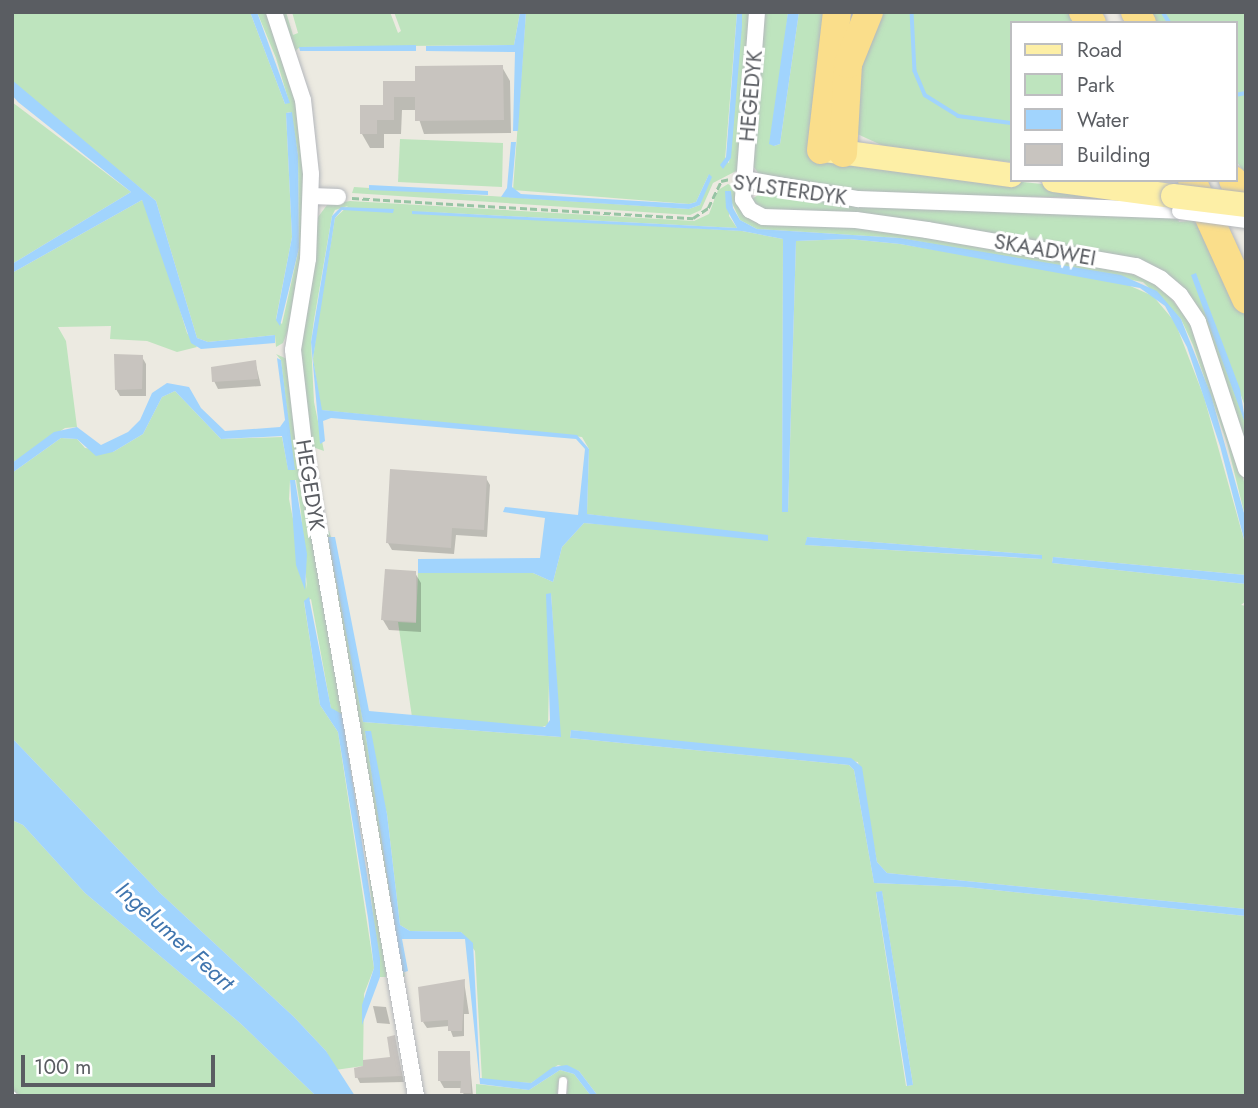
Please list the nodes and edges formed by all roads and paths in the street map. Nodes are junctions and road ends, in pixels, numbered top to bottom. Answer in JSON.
{"nodes":[{"id":1,"x":274,"y":12,"type":"edge"},
{"id":2,"x":757,"y":12,"type":"edge"},
{"id":3,"x":837,"y":12,"type":"edge"},
{"id":4,"x":869,"y":12,"type":"edge"},
{"id":5,"x":832,"y":151,"type":"junction"},
{"id":6,"x":1010,"y":175,"type":"edge"},
{"id":7,"x":744,"y":179,"type":"junction"},
{"id":8,"x":1070,"y":182,"type":"edge"},
{"id":9,"x":1207,"y":182,"type":"edge"},
{"id":10,"x":1234,"y":182,"type":"edge"},
{"id":11,"x":312,"y":196,"type":"junction"},
{"id":12,"x":1182,"y":196,"type":"edge"},
{"id":13,"x":338,"y":197,"type":"joint"},
{"id":14,"x":1246,"y":206,"type":"edge"},
{"id":15,"x":1246,"y":220,"type":"edge"},
{"id":16,"x":1246,"y":261,"type":"edge"},
{"id":17,"x":1246,"y":299,"type":"edge"},
{"id":18,"x":1246,"y":469,"type":"edge"},
{"id":19,"x":563,"y":1081,"type":"dead end"},
{"id":20,"x":416,"y":1096,"type":"edge"},
{"id":21,"x":562,"y":1096,"type":"edge"}],
"edges":[{"from":1,"to":11,"type":"street","name":"HEGEDYK"},
{"from":2,"to":7,"type":"street","name":"HEGEDYK"},
{"from":3,"to":5,"type":"highway"},
{"from":4,"to":5,"type":"highway"},
{"from":5,"to":6,"type":"main road"},
{"from":7,"to":12,"type":"street","name":"SYLSTERDYK"},
{"from":7,"to":13,"type":"path","name":"SYLSTERDYK"},
{"from":7,"to":18,"type":"street","name":"SKAADWEI"},
{"from":8,"to":12,"type":"main road"},
{"from":9,"to":16,"type":"highway"},
{"from":10,"to":14,"type":"highway"},
{"from":11,"to":13,"type":"street"},
{"from":11,"to":20,"type":"street","name":"HEGEDYK"},
{"from":12,"to":14,"type":"main road","bridge":true},
{"from":12,"to":15,"type":"street","name":"SYLSTERDYK","bridge":true},
{"from":12,"to":17,"type":"highway"},
{"from":19,"to":21,"type":"lane"}]}
